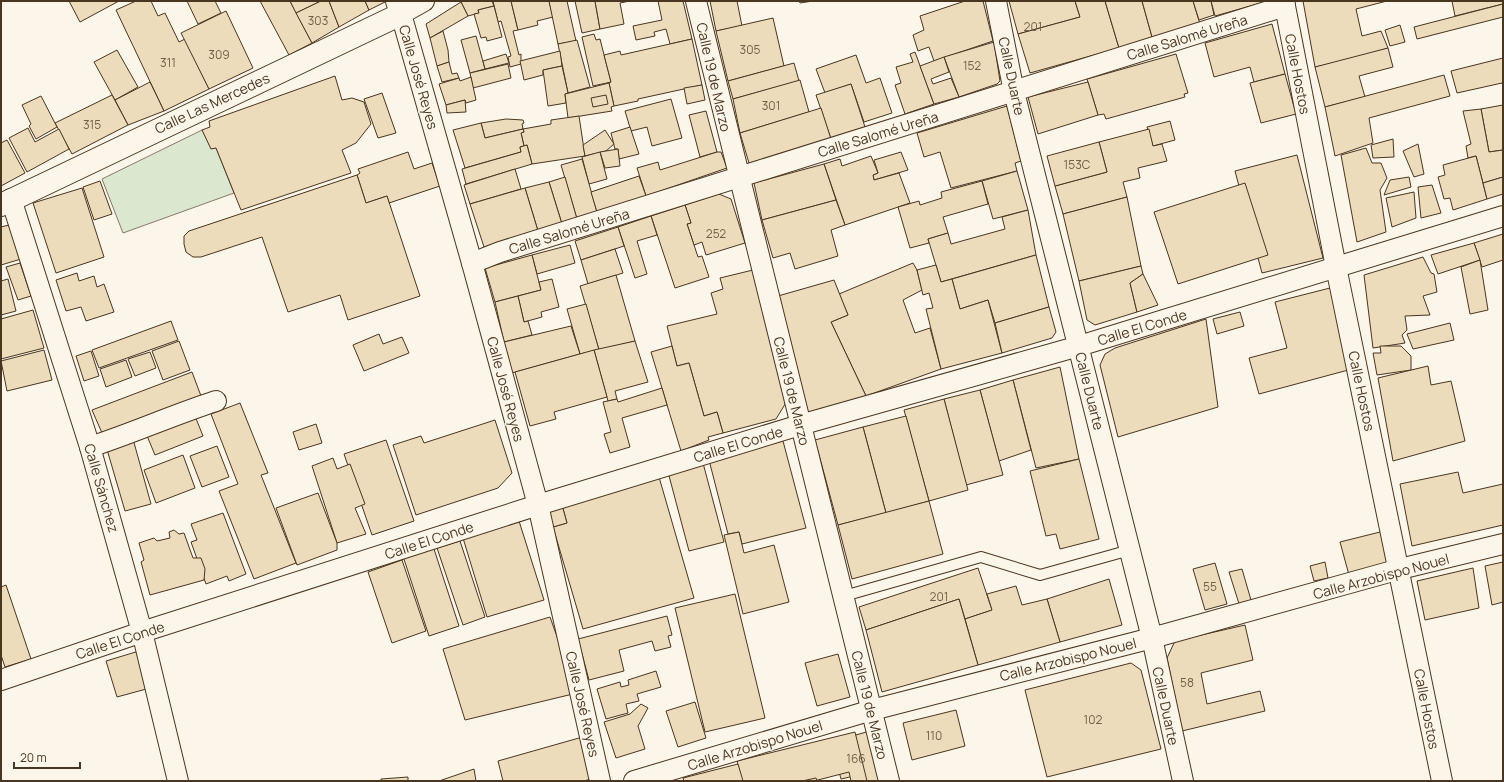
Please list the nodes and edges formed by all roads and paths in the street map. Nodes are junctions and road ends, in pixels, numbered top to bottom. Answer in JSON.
{"nodes":[{"id":1,"x":424,"y":1,"type":"edge"},
{"id":2,"x":696,"y":1,"type":"edge"},
{"id":3,"x":996,"y":1,"type":"edge"},
{"id":4,"x":1285,"y":4,"type":"edge"},
{"id":5,"x":399,"y":7,"type":"edge"},
{"id":6,"x":1014,"y":92,"type":"junction"},
{"id":7,"x":738,"y":178,"type":"junction"},
{"id":8,"x":6,"y":202,"type":"edge"},
{"id":9,"x":1503,"y":216,"type":"edge"},
{"id":10,"x":472,"y":263,"type":"junction"},
{"id":11,"x":1336,"y":267,"type":"junction"},
{"id":12,"x":1079,"y":346,"type":"junction"},
{"id":13,"x":216,"y":401,"type":"dead end"},
{"id":14,"x":800,"y":425,"type":"junction"},
{"id":15,"x":90,"y":447,"type":"junction"},
{"id":16,"x":538,"y":505,"type":"junction"},
{"id":17,"x":1503,"y":544,"type":"edge"},
{"id":18,"x":1130,"y":550,"type":"junction"},
{"id":19,"x":1400,"y":569,"type":"junction"},
{"id":20,"x":844,"y":596,"type":"junction"},
{"id":21,"x":142,"y":632,"type":"junction"},
{"id":22,"x":1152,"y":638,"type":"junction"},
{"id":23,"x":1,"y":680,"type":"edge"},
{"id":24,"x":872,"y":710,"type":"junction"},
{"id":25,"x":178,"y":781,"type":"edge"},
{"id":26,"x":600,"y":781,"type":"edge"},
{"id":27,"x":634,"y":781,"type":"edge"},
{"id":28,"x":889,"y":781,"type":"edge"},
{"id":29,"x":1183,"y":781,"type":"edge"},
{"id":30,"x":1442,"y":781,"type":"edge"}],
"edges":[{"from":1,"to":5,"type":"street","name":"Calle Las Mercedes"},
{"from":2,"to":7,"type":"street","name":"Calle 19 de Marzo"},
{"from":3,"to":6,"type":"street","name":"Calle Duarte"},
{"from":4,"to":6,"type":"street","name":"Calle Salomé Ureña"},
{"from":4,"to":11,"type":"street","name":"Calle Hostos"},
{"from":5,"to":8,"type":"main road","name":"Calle Las Mercedes"},
{"from":5,"to":10,"type":"street","name":"Calle José Reyes"},
{"from":6,"to":7,"type":"street","name":"Calle Salomé Ureña"},
{"from":6,"to":12,"type":"street","name":"Calle Duarte"},
{"from":7,"to":10,"type":"street","name":"Calle Salomé Ureña"},
{"from":7,"to":14,"type":"street","name":"Calle 19 de Marzo"},
{"from":8,"to":15,"type":"street","name":"Calle Sánchez"},
{"from":9,"to":11,"type":"street","name":"Calle El Conde"},
{"from":10,"to":16,"type":"street","name":"Calle José Reyes"},
{"from":11,"to":12,"type":"street","name":"Calle El Conde"},
{"from":11,"to":19,"type":"street","name":"Calle Hostos"},
{"from":12,"to":14,"type":"street","name":"Calle El Conde"},
{"from":12,"to":18,"type":"street","name":"Calle Duarte"},
{"from":13,"to":15,"type":"street"},
{"from":14,"to":16,"type":"street","name":"Calle El Conde"},
{"from":14,"to":20,"type":"street","name":"Calle 19 de Marzo"},
{"from":15,"to":21,"type":"street","name":"Calle Sánchez"},
{"from":16,"to":21,"type":"street","name":"Calle El Conde"},
{"from":16,"to":26,"type":"street","name":"Calle José Reyes"},
{"from":17,"to":19,"type":"street","name":"Calle Arzobispo Nouel"},
{"from":18,"to":20,"type":"lane"},
{"from":18,"to":22,"type":"street","name":"Calle Duarte"},
{"from":19,"to":22,"type":"street","name":"Calle Arzobispo Nouel"},
{"from":19,"to":30,"type":"street","name":"Calle Hostos"},
{"from":20,"to":24,"type":"street","name":"Calle 19 de Marzo"},
{"from":21,"to":23,"type":"street","name":"Calle El Conde"},
{"from":21,"to":25,"type":"street","name":"Calle Sánchez"},
{"from":22,"to":24,"type":"street","name":"Calle Arzobispo Nouel"},
{"from":22,"to":29,"type":"street","name":"Calle Duarte"},
{"from":24,"to":27,"type":"street","name":"Calle Arzobispo Nouel"},
{"from":24,"to":28,"type":"street","name":"Calle 19 de Marzo"}]}
